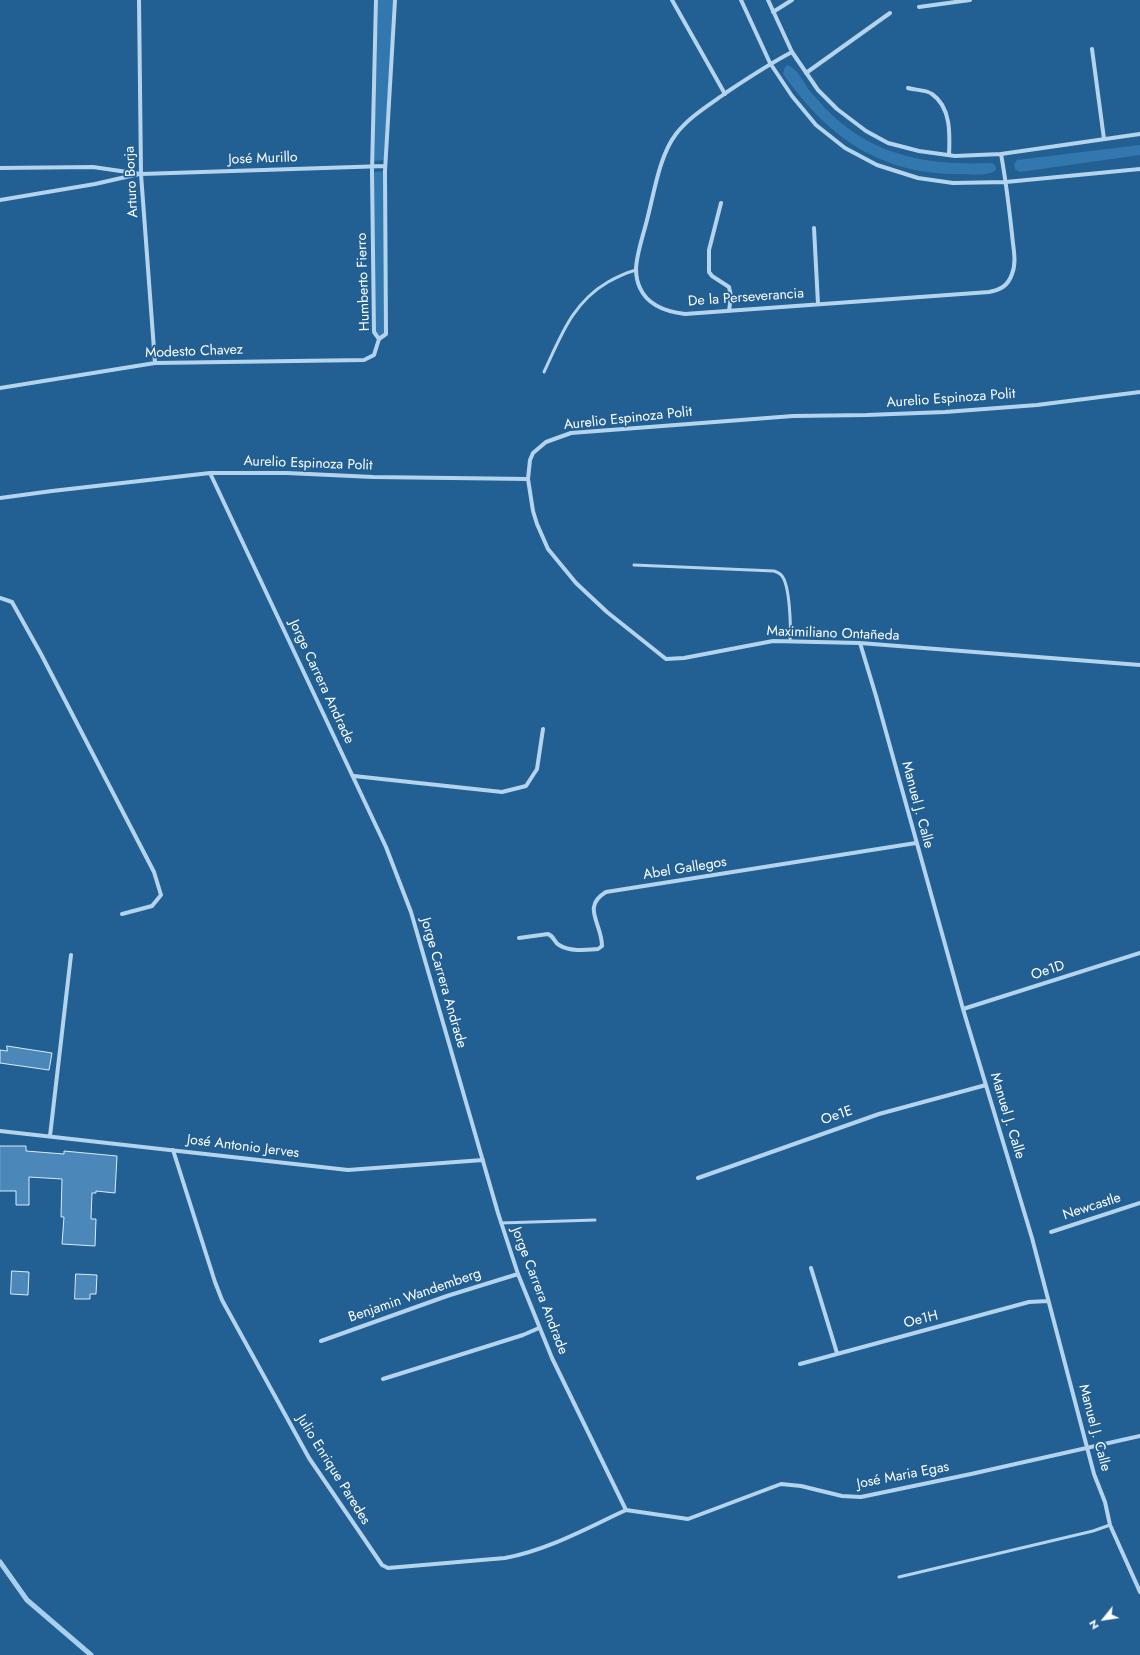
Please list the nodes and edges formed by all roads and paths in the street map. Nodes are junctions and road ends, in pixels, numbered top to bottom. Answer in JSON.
{"nodes":[{"id":1,"x":139,"y":0,"type":"edge"},
{"id":2,"x":376,"y":0,"type":"edge"},
{"id":3,"x":395,"y":0,"type":"edge"},
{"id":4,"x":672,"y":0,"type":"edge"},
{"id":5,"x":740,"y":0,"type":"edge"},
{"id":6,"x":768,"y":0,"type":"edge"},
{"id":7,"x":792,"y":0,"type":"edge"},
{"id":8,"x":970,"y":0,"type":"edge"},
{"id":9,"x":950,"y":1,"type":"edge"},
{"id":10,"x":919,"y":7,"type":"dead end"},
{"id":11,"x":773,"y":12,"type":"junction"},
{"id":12,"x":890,"y":13,"type":"dead end"},
{"id":13,"x":1092,"y":48,"type":"dead end"},
{"id":14,"x":792,"y":52,"type":"junction"},
{"id":15,"x":770,"y":63,"type":"junction"},
{"id":16,"x":806,"y":73,"type":"junction"},
{"id":17,"x":908,"y":88,"type":"dead end"},
{"id":18,"x":724,"y":94,"type":"junction"},
{"id":19,"x":1140,"y":134,"type":"edge"},
{"id":20,"x":1104,"y":139,"type":"junction"},
{"id":21,"x":1001,"y":154,"type":"junction"},
{"id":22,"x":949,"y":155,"type":"junction"},
{"id":23,"x":372,"y":166,"type":"junction"},
{"id":24,"x":385,"y":166,"type":"junction"},
{"id":25,"x":0,"y":168,"type":"edge"},
{"id":26,"x":1140,"y":169,"type":"edge"},
{"id":27,"x":141,"y":174,"type":"junction"},
{"id":28,"x":1006,"y":182,"type":"junction"},
{"id":29,"x":0,"y":200,"type":"edge"},
{"id":30,"x":721,"y":203,"type":"dead end"},
{"id":31,"x":814,"y":228,"type":"dead end"},
{"id":32,"x":636,"y":270,"type":"junction"},
{"id":33,"x":818,"y":304,"type":"junction"},
{"id":34,"x":729,"y":311,"type":"junction"},
{"id":35,"x":379,"y":339,"type":"junction"},
{"id":36,"x":155,"y":362,"type":"junction"},
{"id":37,"x":544,"y":372,"type":"dead end"},
{"id":38,"x":0,"y":388,"type":"edge"},
{"id":39,"x":1140,"y":392,"type":"edge"},
{"id":40,"x":210,"y":473,"type":"junction"},
{"id":41,"x":528,"y":479,"type":"junction"},
{"id":42,"x":0,"y":498,"type":"edge"},
{"id":43,"x":634,"y":565,"type":"dead end"},
{"id":44,"x":0,"y":598,"type":"edge"},
{"id":45,"x":790,"y":641,"type":"junction"},
{"id":46,"x":860,"y":643,"type":"junction"},
{"id":47,"x":1140,"y":665,"type":"edge"},
{"id":48,"x":543,"y":729,"type":"dead end"},
{"id":49,"x":354,"y":776,"type":"junction"},
{"id":50,"x":916,"y":843,"type":"junction"},
{"id":51,"x":122,"y":914,"type":"dead end"},
{"id":52,"x":519,"y":938,"type":"dead end"},
{"id":53,"x":1140,"y":953,"type":"edge"},
{"id":54,"x":72,"y":954,"type":"dead end"},
{"id":55,"x":963,"y":1009,"type":"junction"},
{"id":56,"x":986,"y":1085,"type":"junction"},
{"id":57,"x":0,"y":1131,"type":"edge"},
{"id":58,"x":50,"y":1136,"type":"junction"},
{"id":59,"x":173,"y":1150,"type":"junction"},
{"id":60,"x":483,"y":1160,"type":"junction"},
{"id":61,"x":698,"y":1178,"type":"dead end"},
{"id":62,"x":1140,"y":1203,"type":"edge"},
{"id":63,"x":595,"y":1220,"type":"dead end"},
{"id":64,"x":501,"y":1223,"type":"junction"},
{"id":65,"x":1051,"y":1232,"type":"dead end"},
{"id":66,"x":811,"y":1268,"type":"dead end"},
{"id":67,"x":518,"y":1274,"type":"junction"},
{"id":68,"x":1048,"y":1301,"type":"junction"},
{"id":69,"x":539,"y":1328,"type":"junction"},
{"id":70,"x":321,"y":1340,"type":"dead end"},
{"id":71,"x":837,"y":1353,"type":"junction"},
{"id":72,"x":800,"y":1364,"type":"dead end"},
{"id":73,"x":383,"y":1379,"type":"dead end"},
{"id":74,"x":1140,"y":1436,"type":"edge"},
{"id":75,"x":1087,"y":1449,"type":"junction"},
{"id":76,"x":626,"y":1510,"type":"junction"},
{"id":77,"x":1110,"y":1525,"type":"junction"},
{"id":78,"x":899,"y":1578,"type":"dead end"},
{"id":79,"x":1140,"y":1592,"type":"edge"}],
"edges":[{"from":1,"to":27,"type":"street","name":"Arturo Borja"},
{"from":2,"to":23,"type":"street","name":"Humberto Fierro"},
{"from":3,"to":24,"type":"street","name":"Humberto Fierro"},
{"from":4,"to":18,"type":"street"},
{"from":5,"to":15,"type":"street"},
{"from":6,"to":11,"type":"street"},
{"from":7,"to":11,"type":"street"},
{"from":8,"to":9,"type":"street"},
{"from":9,"to":10,"type":"street"},
{"from":11,"to":14,"type":"street"},
{"from":12,"to":16,"type":"street"},
{"from":13,"to":20,"type":"street"},
{"from":14,"to":15,"type":"street","name":"De la Perseverancia"},
{"from":14,"to":16,"type":"street"},
{"from":15,"to":18,"type":"street","name":"De la Perseverancia"},
{"from":15,"to":28,"type":"street"},
{"from":16,"to":22,"type":"street"},
{"from":17,"to":22,"type":"street"},
{"from":18,"to":32,"type":"street","name":"De la Perseverancia"},
{"from":19,"to":20,"type":"street"},
{"from":20,"to":21,"type":"street"},
{"from":21,"to":22,"type":"street"},
{"from":21,"to":28,"type":"street","name":"De la Perseverancia"},
{"from":23,"to":24,"type":"street","name":"José Murillo"},
{"from":23,"to":27,"type":"street","name":"José Murillo"},
{"from":23,"to":35,"type":"street","name":"Humberto Fierro"},
{"from":24,"to":35,"type":"street","name":"Humberto Fierro"},
{"from":25,"to":27,"type":"street","name":"José Murillo"},
{"from":26,"to":28,"type":"street"},
{"from":27,"to":29,"type":"street","name":"José Murillo"},
{"from":27,"to":36,"type":"street","name":"Arturo Borja"},
{"from":28,"to":33,"type":"street","name":"De la Perseverancia"},
{"from":30,"to":34,"type":"street"},
{"from":31,"to":33,"type":"street"},
{"from":32,"to":34,"type":"street","name":"De la Perseverancia"},
{"from":32,"to":37,"type":"lane"},
{"from":33,"to":34,"type":"street","name":"De la Perseverancia"},
{"from":35,"to":36,"type":"street","name":"Modesto Chavez"},
{"from":36,"to":38,"type":"street","name":"Modesto Chavez"},
{"from":39,"to":41,"type":"street","name":"Aurelio Espinoza Polit"},
{"from":40,"to":41,"type":"street","name":"Aurelio Espinoza Polit"},
{"from":40,"to":42,"type":"street","name":"Aurelio Espinoza Polit"},
{"from":40,"to":49,"type":"street","name":"Jorge Carrera Andrade"},
{"from":41,"to":45,"type":"street","name":"Maximiliano Ontañeda"},
{"from":43,"to":45,"type":"lane"},
{"from":44,"to":51,"type":"street"},
{"from":45,"to":46,"type":"street","name":"Maximiliano Ontañeda"},
{"from":46,"to":47,"type":"street","name":"Maximiliano Ontañeda"},
{"from":46,"to":50,"type":"street","name":"Manuel J. Calle"},
{"from":48,"to":49,"type":"street"},
{"from":49,"to":60,"type":"street","name":"Jorge Carrera Andrade"},
{"from":50,"to":52,"type":"street","name":"Abel Gallegos"},
{"from":50,"to":55,"type":"street","name":"Manuel J. Calle"},
{"from":53,"to":55,"type":"street","name":"Oe1D"},
{"from":54,"to":58,"type":"street"},
{"from":55,"to":56,"type":"street","name":"Manuel J. Calle"},
{"from":56,"to":61,"type":"street","name":"Oe1E"},
{"from":56,"to":68,"type":"street","name":"Manuel J. Calle"},
{"from":57,"to":58,"type":"street","name":"José Antonio Jerves"},
{"from":58,"to":59,"type":"street","name":"José Antonio Jerves"},
{"from":59,"to":60,"type":"street","name":"José Antonio Jerves"},
{"from":59,"to":76,"type":"street","name":"Julio Enrique Paredes"},
{"from":60,"to":64,"type":"street","name":"Jorge Carrera Andrade"},
{"from":62,"to":65,"type":"street","name":"Newcastle"},
{"from":63,"to":64,"type":"lane"},
{"from":64,"to":67,"type":"street","name":"Jorge Carrera Andrade"},
{"from":66,"to":71,"type":"street"},
{"from":67,"to":69,"type":"street","name":"Jorge Carrera Andrade"},
{"from":67,"to":70,"type":"street","name":"Benjamin Wandemberg"},
{"from":68,"to":71,"type":"street","name":"Oe1H"},
{"from":68,"to":75,"type":"street","name":"Manuel J. Calle"},
{"from":69,"to":73,"type":"street"},
{"from":69,"to":76,"type":"street","name":"Jorge Carrera Andrade"},
{"from":71,"to":72,"type":"street","name":"Oe1H"},
{"from":74,"to":75,"type":"street","name":"José Maria Egas"},
{"from":75,"to":76,"type":"street","name":"José Maria Egas"},
{"from":75,"to":77,"type":"street","name":"Manuel J. Calle"},
{"from":77,"to":78,"type":"lane"},
{"from":77,"to":79,"type":"street","name":"Manuel J. Calle"}]}
